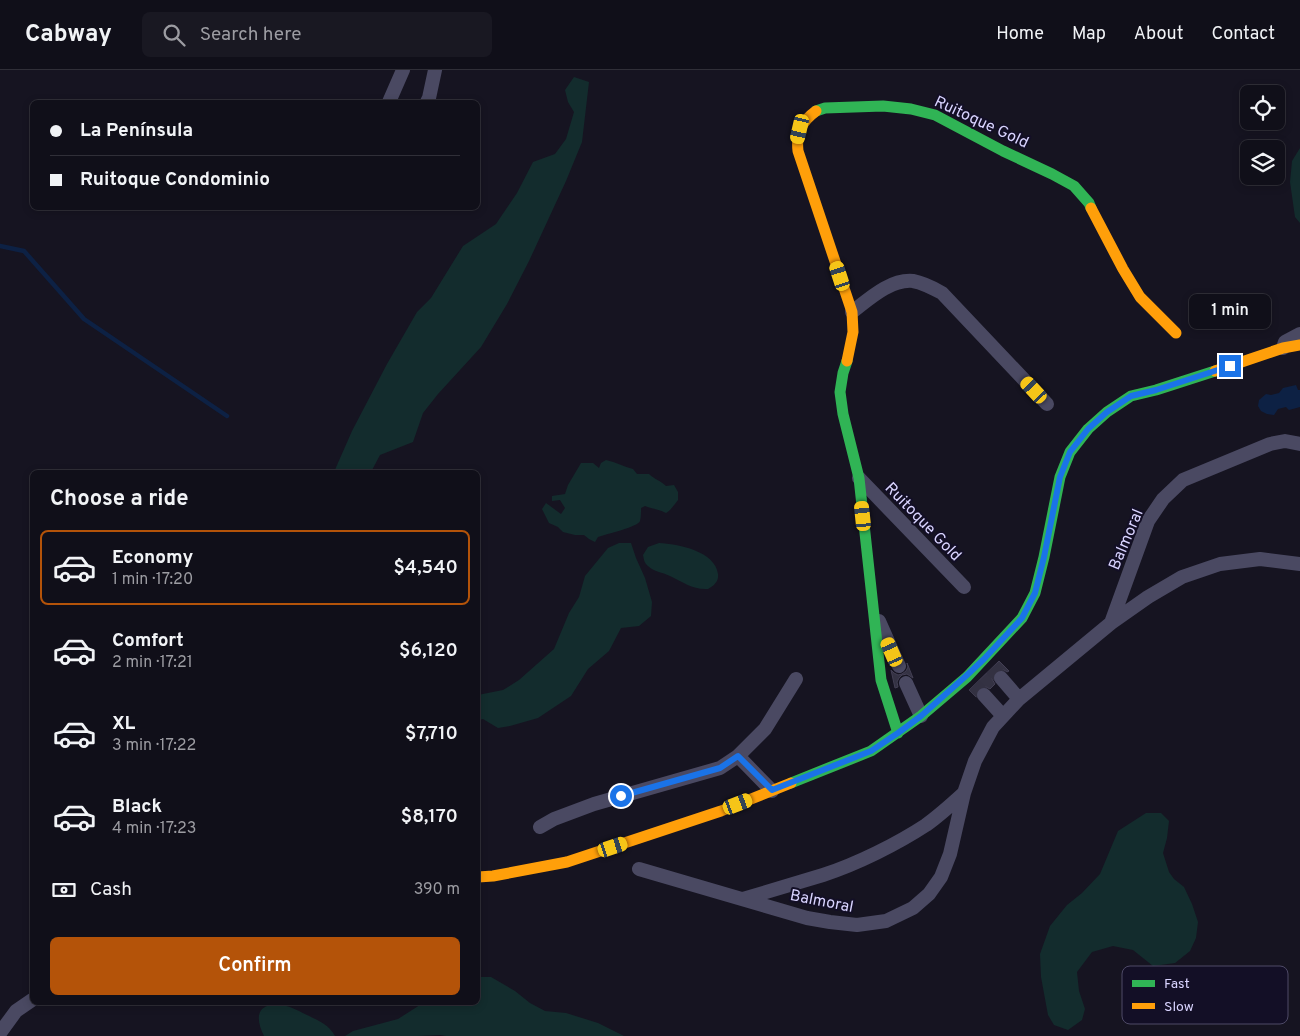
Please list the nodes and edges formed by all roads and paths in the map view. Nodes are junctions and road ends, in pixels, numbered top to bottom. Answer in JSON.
{"nodes":[{"id":1,"x":403,"y":70,"type":"edge"},
{"id":2,"x":434,"y":70,"type":"edge"},
{"id":3,"x":390,"y":100,"type":"edge"},
{"id":4,"x":428,"y":100,"type":"edge"},
{"id":5,"x":852,"y":312,"type":"junction"},
{"id":6,"x":1176,"y":333,"type":"dead end"},
{"id":7,"x":1300,"y":334,"type":"edge"},
{"id":8,"x":1300,"y":345,"type":"edge"},
{"id":9,"x":1283,"y":348,"type":"junction"},
{"id":10,"x":1047,"y":404,"type":"dead end"},
{"id":11,"x":1300,"y":444,"type":"edge"},
{"id":12,"x":859,"y":478,"type":"junction"},
{"id":13,"x":1300,"y":564,"type":"edge"},
{"id":14,"x":964,"y":587,"type":"dead end"},
{"id":15,"x":874,"y":610,"type":"junction"},
{"id":16,"x":1111,"y":623,"type":"junction"},
{"id":17,"x":899,"y":666,"type":"dead end"},
{"id":18,"x":992,"y":669,"type":"junction"},
{"id":19,"x":796,"y":679,"type":"dead end"},
{"id":20,"x":906,"y":683,"type":"dead end"},
{"id":21,"x":975,"y":686,"type":"junction"},
{"id":22,"x":1019,"y":699,"type":"junction"},
{"id":23,"x":921,"y":716,"type":"junction"},
{"id":24,"x":1002,"y":716,"type":"junction"},
{"id":25,"x":898,"y":733,"type":"junction"},
{"id":26,"x":738,"y":756,"type":"junction"},
{"id":27,"x":772,"y":790,"type":"junction"},
{"id":28,"x":964,"y":793,"type":"junction"},
{"id":29,"x":540,"y":827,"type":"dead end"},
{"id":30,"x":639,"y":869,"type":"dead end"},
{"id":31,"x":480,"y":877,"type":"edge"},
{"id":32,"x":743,"y":899,"type":"junction"},
{"id":33,"x":30,"y":1001,"type":"edge"},
{"id":34,"x":0,"y":1033,"type":"edge"}],
"edges":[{"from":1,"to":3,"type":"street"},
{"from":2,"to":4,"type":"street"},
{"from":5,"to":6,"type":"street","name":"Ruitoque Gold"},
{"from":5,"to":10,"type":"street"},
{"from":5,"to":12,"type":"street","name":"Ruitoque Gold"},
{"from":7,"to":9,"type":"street"},
{"from":8,"to":9,"type":"street"},
{"from":9,"to":18,"type":"street"},
{"from":11,"to":16,"type":"street","name":"Balmoral"},
{"from":12,"to":14,"type":"street","name":"Ruitoque Gold"},
{"from":12,"to":15,"type":"street","name":"Ruitoque Gold"},
{"from":13,"to":16,"type":"street","name":"Balmoral"},
{"from":15,"to":17,"type":"street","name":"Ruitoque Gold"},
{"from":15,"to":25,"type":"street","name":"Ruitoque Gold"},
{"from":16,"to":22,"type":"street","name":"Balmoral"},
{"from":18,"to":21,"type":"street"},
{"from":18,"to":22,"type":"street"},
{"from":19,"to":26,"type":"street"},
{"from":20,"to":23,"type":"street"},
{"from":21,"to":23,"type":"street"},
{"from":21,"to":24,"type":"street"},
{"from":22,"to":24,"type":"street","name":"Balmoral"},
{"from":23,"to":25,"type":"street"},
{"from":24,"to":28,"type":"street","name":"Balmoral"},
{"from":25,"to":27,"type":"street"},
{"from":26,"to":27,"type":"street"},
{"from":26,"to":29,"type":"street"},
{"from":27,"to":31,"type":"street"},
{"from":28,"to":32,"type":"street","name":"Balmoral"},
{"from":28,"to":32,"type":"street","name":"Balmoral"},
{"from":30,"to":32,"type":"street","name":"Balmoral"},
{"from":33,"to":34,"type":"street"}]}
